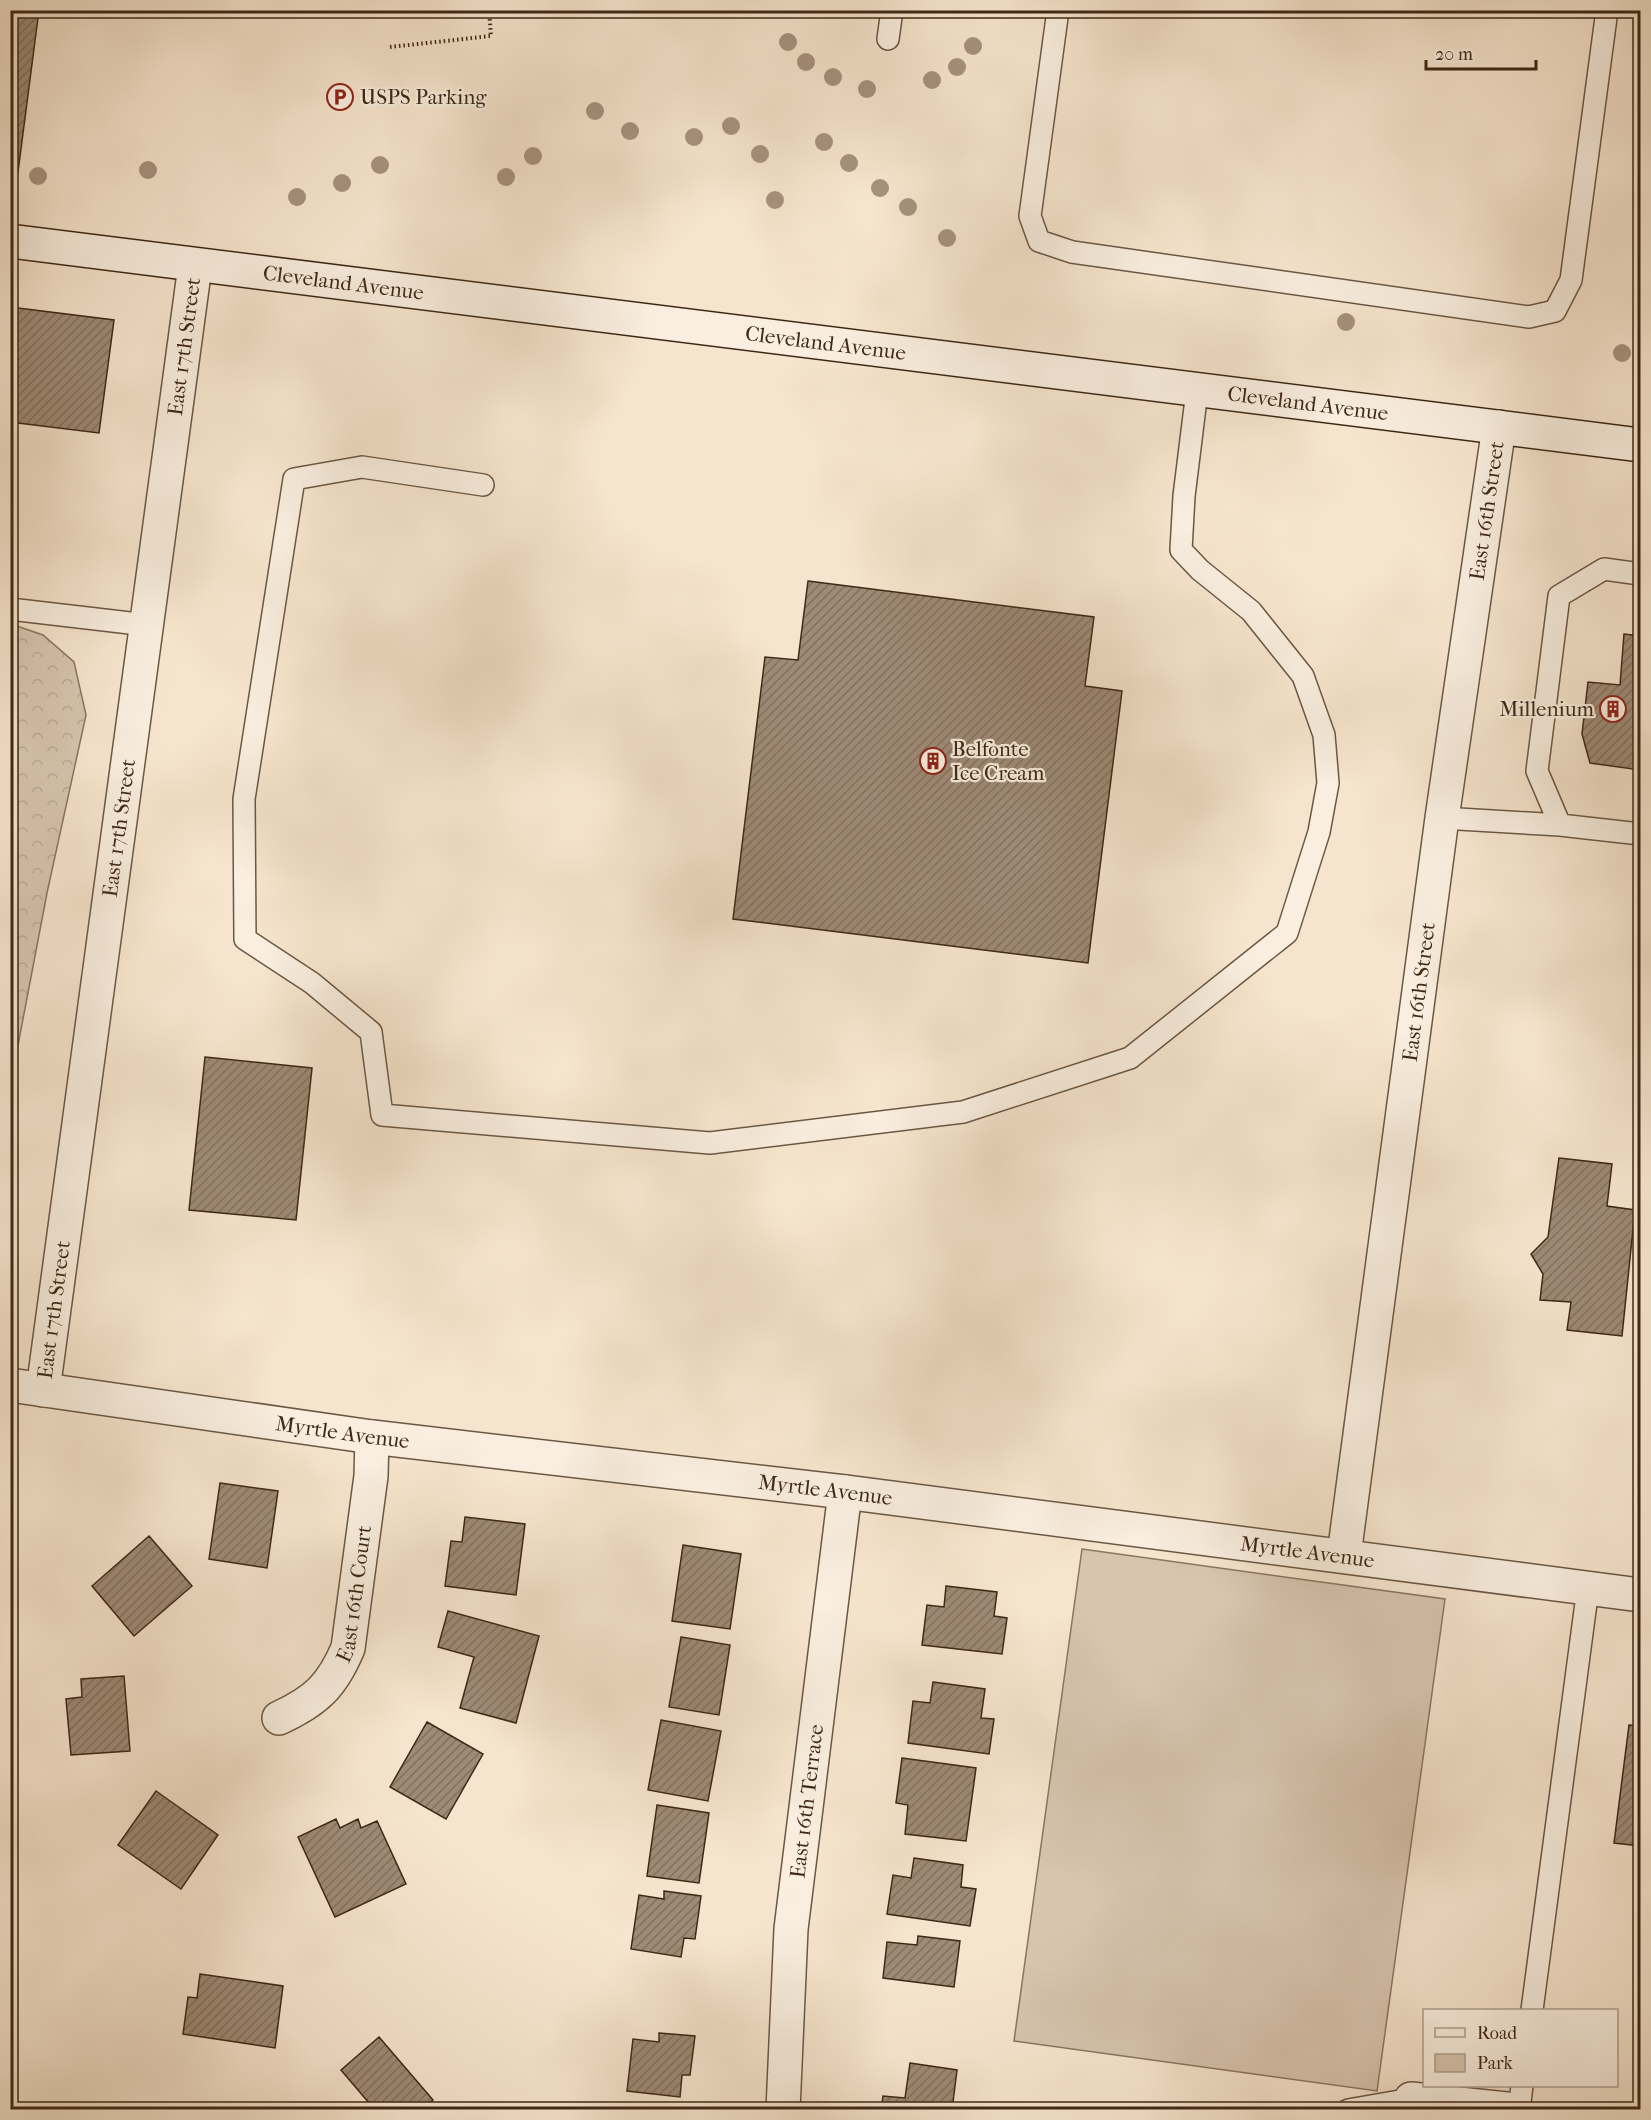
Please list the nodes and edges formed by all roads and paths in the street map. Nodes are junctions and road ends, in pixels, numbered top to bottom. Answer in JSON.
{"nodes":[{"id":1,"x":489,"y":10,"type":"edge"},
{"id":2,"x":892,"y":10,"type":"edge"},
{"id":3,"x":1058,"y":10,"type":"edge"},
{"id":4,"x":1607,"y":10,"type":"edge"},
{"id":5,"x":888,"y":39,"type":"dead end"},
{"id":6,"x":390,"y":48,"type":"dead end"},
{"id":7,"x":10,"y":241,"type":"edge"},
{"id":8,"x":195,"y":266,"type":"junction"},
{"id":9,"x":1197,"y":390,"type":"junction"},
{"id":10,"x":1499,"y":427,"type":"junction"},
{"id":11,"x":1641,"y":445,"type":"edge"},
{"id":12,"x":483,"y":485,"type":"dead end"},
{"id":13,"x":1641,"y":574,"type":"edge"},
{"id":14,"x":10,"y":609,"type":"edge"},
{"id":15,"x":147,"y":625,"type":"junction"},
{"id":16,"x":1442,"y":818,"type":"junction"},
{"id":17,"x":1560,"y":825,"type":"junction"},
{"id":18,"x":1641,"y":834,"type":"edge"},
{"id":19,"x":10,"y":1385,"type":"edge"},
{"id":20,"x":43,"y":1390,"type":"junction"},
{"id":21,"x":372,"y":1437,"type":"junction"},
{"id":22,"x":845,"y":1492,"type":"junction"},
{"id":23,"x":1344,"y":1555,"type":"junction"},
{"id":24,"x":1588,"y":1588,"type":"junction"},
{"id":25,"x":1641,"y":1595,"type":"edge"},
{"id":26,"x":279,"y":1718,"type":"dead end"},
{"id":27,"x":1532,"y":2009,"type":"edge"},
{"id":28,"x":1522,"y":2087,"type":"edge"},
{"id":29,"x":1411,"y":2099,"type":"joint"},
{"id":30,"x":1378,"y":2107,"type":"edge"},
{"id":31,"x":783,"y":2109,"type":"edge"},
{"id":32,"x":1348,"y":2109,"type":"edge"},
{"id":33,"x":1517,"y":2109,"type":"edge"}],
"edges":[{"from":1,"to":6,"type":"path"},
{"from":2,"to":5,"type":"lane"},
{"from":3,"to":4,"type":"lane"},
{"from":7,"to":8,"type":"street","name":"Cleveland Avenue"},
{"from":8,"to":9,"type":"street","name":"Cleveland Avenue"},
{"from":8,"to":15,"type":"street","name":"East 17th Street"},
{"from":9,"to":10,"type":"street","name":"Cleveland Avenue"},
{"from":9,"to":12,"type":"lane"},
{"from":10,"to":11,"type":"street","name":"Cleveland Avenue"},
{"from":10,"to":16,"type":"street","name":"East 16th Street"},
{"from":13,"to":17,"type":"lane"},
{"from":14,"to":15,"type":"lane"},
{"from":15,"to":20,"type":"street","name":"East 17th Street"},
{"from":16,"to":17,"type":"lane"},
{"from":16,"to":23,"type":"street","name":"East 16th Street"},
{"from":17,"to":18,"type":"lane"},
{"from":19,"to":20,"type":"street","name":"Myrtle Avenue"},
{"from":20,"to":21,"type":"street","name":"Myrtle Avenue"},
{"from":21,"to":22,"type":"street","name":"Myrtle Avenue"},
{"from":21,"to":26,"type":"street","name":"East 16th Court"},
{"from":22,"to":23,"type":"street","name":"Myrtle Avenue"},
{"from":22,"to":31,"type":"street","name":"East 16th Terrace"},
{"from":23,"to":24,"type":"street","name":"Myrtle Avenue"},
{"from":24,"to":25,"type":"street","name":"Myrtle Avenue"},
{"from":24,"to":27,"type":"lane"},
{"from":28,"to":33,"type":"lane"},
{"from":29,"to":30,"type":"lane"},
{"from":29,"to":33,"type":"street"},
{"from":30,"to":32,"type":"lane"}]}
